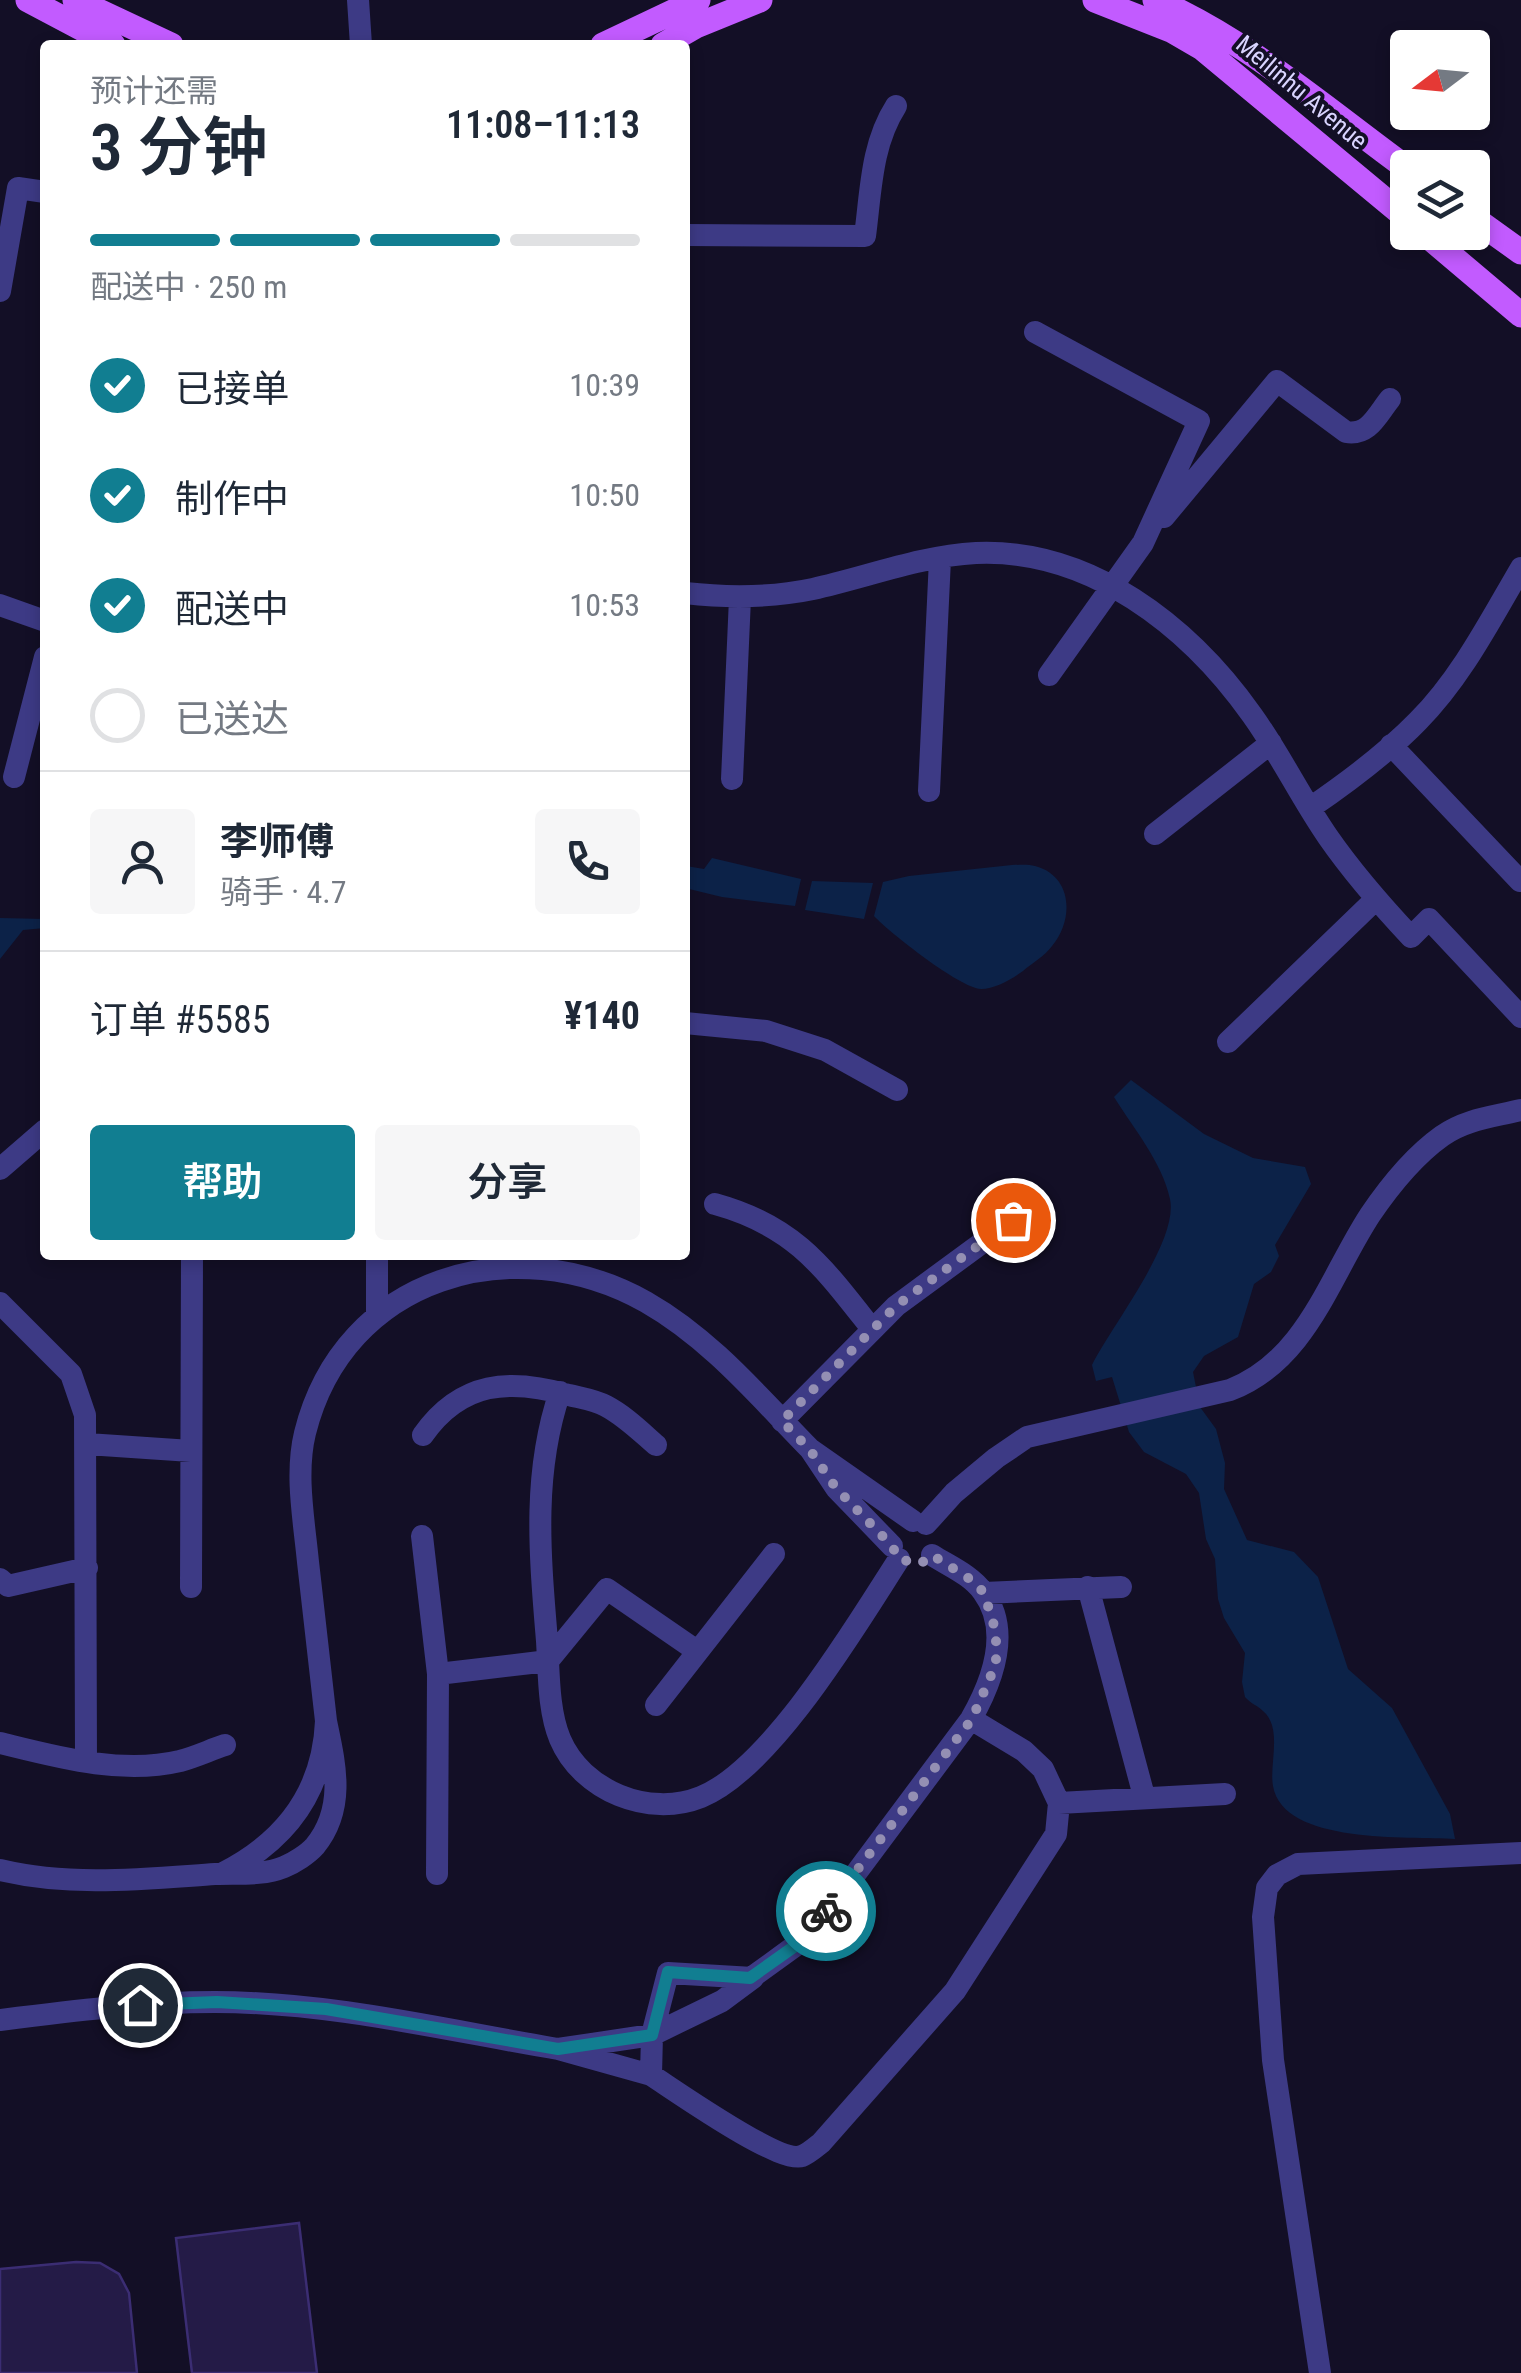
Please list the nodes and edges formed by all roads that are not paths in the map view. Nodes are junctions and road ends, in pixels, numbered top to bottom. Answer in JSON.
{"nodes":[{"id":1,"x":28,"y":0,"type":"edge"},
{"id":2,"x":75,"y":0,"type":"edge"},
{"id":3,"x":358,"y":0,"type":"edge"},
{"id":4,"x":698,"y":0,"type":"edge"},
{"id":5,"x":760,"y":0,"type":"edge"},
{"id":6,"x":1095,"y":0,"type":"edge"},
{"id":7,"x":1155,"y":0,"type":"edge"},
{"id":8,"x":104,"y":40,"type":"edge"},
{"id":9,"x":161,"y":40,"type":"edge"},
{"id":10,"x":361,"y":40,"type":"edge"},
{"id":11,"x":614,"y":40,"type":"edge"},
{"id":12,"x":672,"y":40,"type":"edge"},
{"id":13,"x":896,"y":106,"type":"dead end"},
{"id":14,"x":1390,"y":156,"type":"edge"},
{"id":15,"x":40,"y":191,"type":"edge"},
{"id":16,"x":1390,"y":204,"type":"edge"},
{"id":17,"x":1490,"y":230,"type":"edge"},
{"id":18,"x":690,"y":235,"type":"edge"},
{"id":19,"x":1444,"y":250,"type":"edge"},
{"id":20,"x":1521,"y":252,"type":"edge"},
{"id":21,"x":0,"y":291,"type":"edge"},
{"id":22,"x":1521,"y":315,"type":"edge"},
{"id":23,"x":1035,"y":332,"type":"dead end"},
{"id":24,"x":1390,"y":399,"type":"dead end"},
{"id":25,"x":1199,"y":422,"type":"junction"},
{"id":26,"x":1226,"y":442,"type":"junction"},
{"id":27,"x":1143,"y":543,"type":"junction"},
{"id":28,"x":940,"y":559,"type":"junction"},
{"id":29,"x":1518,"y":579,"type":"edge"},
{"id":30,"x":1112,"y":587,"type":"junction"},
{"id":31,"x":690,"y":593,"type":"edge"},
{"id":32,"x":740,"y":598,"type":"junction"},
{"id":33,"x":0,"y":605,"type":"edge"},
{"id":34,"x":40,"y":619,"type":"edge"},
{"id":35,"x":1050,"y":675,"type":"dead end"},
{"id":36,"x":40,"y":676,"type":"edge"},
{"id":37,"x":1271,"y":743,"type":"junction"},
{"id":38,"x":1392,"y":746,"type":"junction"},
{"id":39,"x":14,"y":777,"type":"dead end"},
{"id":40,"x":732,"y":779,"type":"dead end"},
{"id":41,"x":929,"y":791,"type":"dead end"},
{"id":42,"x":1310,"y":808,"type":"junction"},
{"id":43,"x":1155,"y":834,"type":"dead end"},
{"id":44,"x":1520,"y":881,"type":"edge"},
{"id":45,"x":1376,"y":898,"type":"junction"},
{"id":46,"x":1521,"y":1017,"type":"edge"},
{"id":47,"x":690,"y":1023,"type":"edge"},
{"id":48,"x":1228,"y":1042,"type":"dead end"},
{"id":49,"x":897,"y":1090,"type":"dead end"},
{"id":50,"x":1521,"y":1110,"type":"edge"},
{"id":51,"x":40,"y":1134,"type":"edge"},
{"id":52,"x":0,"y":1168,"type":"edge"},
{"id":53,"x":715,"y":1204,"type":"dead end"},
{"id":54,"x":1013,"y":1220,"type":"dead end"},
{"id":55,"x":192,"y":1260,"type":"edge"},
{"id":56,"x":377,"y":1260,"type":"edge"},
{"id":57,"x":554,"y":1262,"type":"edge"},
{"id":58,"x":0,"y":1302,"type":"edge"},
{"id":59,"x":377,"y":1315,"type":"junction"},
{"id":60,"x":872,"y":1328,"type":"junction"},
{"id":61,"x":28,"y":1331,"type":"junction"},
{"id":62,"x":0,"y":1334,"type":"edge"},
{"id":63,"x":560,"y":1392,"type":"junction"},
{"id":64,"x":782,"y":1421,"type":"junction"},
{"id":65,"x":423,"y":1435,"type":"dead end"},
{"id":66,"x":87,"y":1444,"type":"junction"},
{"id":67,"x":656,"y":1445,"type":"dead end"},
{"id":68,"x":810,"y":1450,"type":"junction"},
{"id":69,"x":191,"y":1451,"type":"junction"},
{"id":70,"x":919,"y":1522,"type":"junction"},
{"id":71,"x":422,"y":1536,"type":"dead end"},
{"id":72,"x":896,"y":1552,"type":"junction"},
{"id":73,"x":774,"y":1554,"type":"dead end"},
{"id":74,"x":932,"y":1555,"type":"junction"},
{"id":75,"x":87,"y":1568,"type":"junction"},
{"id":76,"x":0,"y":1579,"type":"edge"},
{"id":77,"x":191,"y":1587,"type":"dead end"},
{"id":78,"x":1088,"y":1587,"type":"junction"},
{"id":79,"x":1121,"y":1588,"type":"dead end"},
{"id":80,"x":984,"y":1593,"type":"junction"},
{"id":81,"x":697,"y":1651,"type":"junction"},
{"id":82,"x":548,"y":1661,"type":"junction"},
{"id":83,"x":438,"y":1674,"type":"junction"},
{"id":84,"x":656,"y":1705,"type":"dead end"},
{"id":85,"x":972,"y":1719,"type":"junction"},
{"id":86,"x":326,"y":1720,"type":"junction"},
{"id":87,"x":0,"y":1743,"type":"edge"},
{"id":88,"x":225,"y":1745,"type":"dead end"},
{"id":89,"x":86,"y":1761,"type":"junction"},
{"id":90,"x":1225,"y":1794,"type":"dead end"},
{"id":91,"x":1144,"y":1796,"type":"junction"},
{"id":92,"x":1059,"y":1803,"type":"junction"},
{"id":93,"x":1521,"y":1852,"type":"edge"},
{"id":94,"x":0,"y":1870,"type":"edge"},
{"id":95,"x":221,"y":1874,"type":"junction"},
{"id":96,"x":437,"y":1874,"type":"dead end"},
{"id":97,"x":750,"y":1978,"type":"junction"},
{"id":98,"x":0,"y":2020,"type":"edge"},
{"id":99,"x":652,"y":2035,"type":"junction"},
{"id":100,"x":558,"y":2049,"type":"junction"},
{"id":101,"x":651,"y":2075,"type":"junction"},
{"id":102,"x":1320,"y":2373,"type":"edge"}],
"edges":[{"from":1,"to":8,"type":"main road"},
{"from":2,"to":9,"type":"main road"},
{"from":3,"to":10,"type":"street"},
{"from":4,"to":11,"type":"main road"},
{"from":5,"to":12,"type":"main road"},
{"from":6,"to":16,"type":"main road","name":"Meilinhu Avenue"},
{"from":7,"to":14,"type":"main road","name":"Meilinhu Avenue"},
{"from":13,"to":18,"type":"street"},
{"from":15,"to":21,"type":"street"},
{"from":17,"to":20,"type":"main road"},
{"from":19,"to":22,"type":"main road"},
{"from":23,"to":25,"type":"street"},
{"from":24,"to":26,"type":"street"},
{"from":25,"to":26,"type":"street"},
{"from":25,"to":27,"type":"street"},
{"from":26,"to":27,"type":"street"},
{"from":27,"to":30,"type":"street"},
{"from":28,"to":30,"type":"street"},
{"from":28,"to":32,"type":"street"},
{"from":28,"to":41,"type":"street"},
{"from":29,"to":38,"type":"street"},
{"from":30,"to":35,"type":"street"},
{"from":30,"to":37,"type":"street"},
{"from":31,"to":32,"type":"street"},
{"from":32,"to":40,"type":"street"},
{"from":33,"to":34,"type":"street"},
{"from":36,"to":39,"type":"street"},
{"from":37,"to":42,"type":"street"},
{"from":37,"to":43,"type":"street"},
{"from":38,"to":42,"type":"street"},
{"from":38,"to":44,"type":"street"},
{"from":42,"to":45,"type":"street"},
{"from":45,"to":46,"type":"street"},
{"from":45,"to":48,"type":"street"},
{"from":47,"to":49,"type":"street"},
{"from":50,"to":70,"type":"street"},
{"from":51,"to":52,"type":"street"},
{"from":53,"to":60,"type":"street"},
{"from":54,"to":60,"type":"street"},
{"from":55,"to":69,"type":"street"},
{"from":56,"to":59,"type":"street"},
{"from":57,"to":59,"type":"street"},
{"from":57,"to":64,"type":"street"},
{"from":58,"to":61,"type":"street"},
{"from":59,"to":86,"type":"street"},
{"from":60,"to":64,"type":"street"},
{"from":61,"to":62,"type":"street"},
{"from":61,"to":66,"type":"street"},
{"from":63,"to":65,"type":"street"},
{"from":63,"to":67,"type":"street"},
{"from":63,"to":82,"type":"street"},
{"from":64,"to":68,"type":"street"},
{"from":66,"to":69,"type":"street"},
{"from":66,"to":75,"type":"street"},
{"from":68,"to":70,"type":"street"},
{"from":68,"to":72,"type":"street"},
{"from":69,"to":77,"type":"street"},
{"from":70,"to":72,"type":"street"},
{"from":70,"to":74,"type":"street"},
{"from":71,"to":83,"type":"street"},
{"from":72,"to":74,"type":"street"},
{"from":72,"to":82,"type":"street"},
{"from":73,"to":81,"type":"street"},
{"from":74,"to":80,"type":"street"},
{"from":75,"to":76,"type":"street"},
{"from":75,"to":89,"type":"street"},
{"from":78,"to":79,"type":"street"},
{"from":78,"to":80,"type":"street"},
{"from":78,"to":91,"type":"street"},
{"from":80,"to":85,"type":"street"},
{"from":81,"to":82,"type":"street"},
{"from":81,"to":84,"type":"street"},
{"from":82,"to":83,"type":"street"},
{"from":83,"to":96,"type":"street"},
{"from":85,"to":92,"type":"street"},
{"from":85,"to":97,"type":"street"},
{"from":86,"to":95,"type":"street"},
{"from":86,"to":95,"type":"street"},
{"from":87,"to":89,"type":"street"},
{"from":88,"to":89,"type":"street"},
{"from":90,"to":91,"type":"street"},
{"from":91,"to":92,"type":"street"},
{"from":92,"to":101,"type":"street"},
{"from":93,"to":102,"type":"street"},
{"from":94,"to":95,"type":"street"},
{"from":97,"to":99,"type":"street"},
{"from":97,"to":99,"type":"street"},
{"from":98,"to":100,"type":"street"},
{"from":99,"to":100,"type":"street"},
{"from":99,"to":101,"type":"street"},
{"from":100,"to":101,"type":"street"}]}
